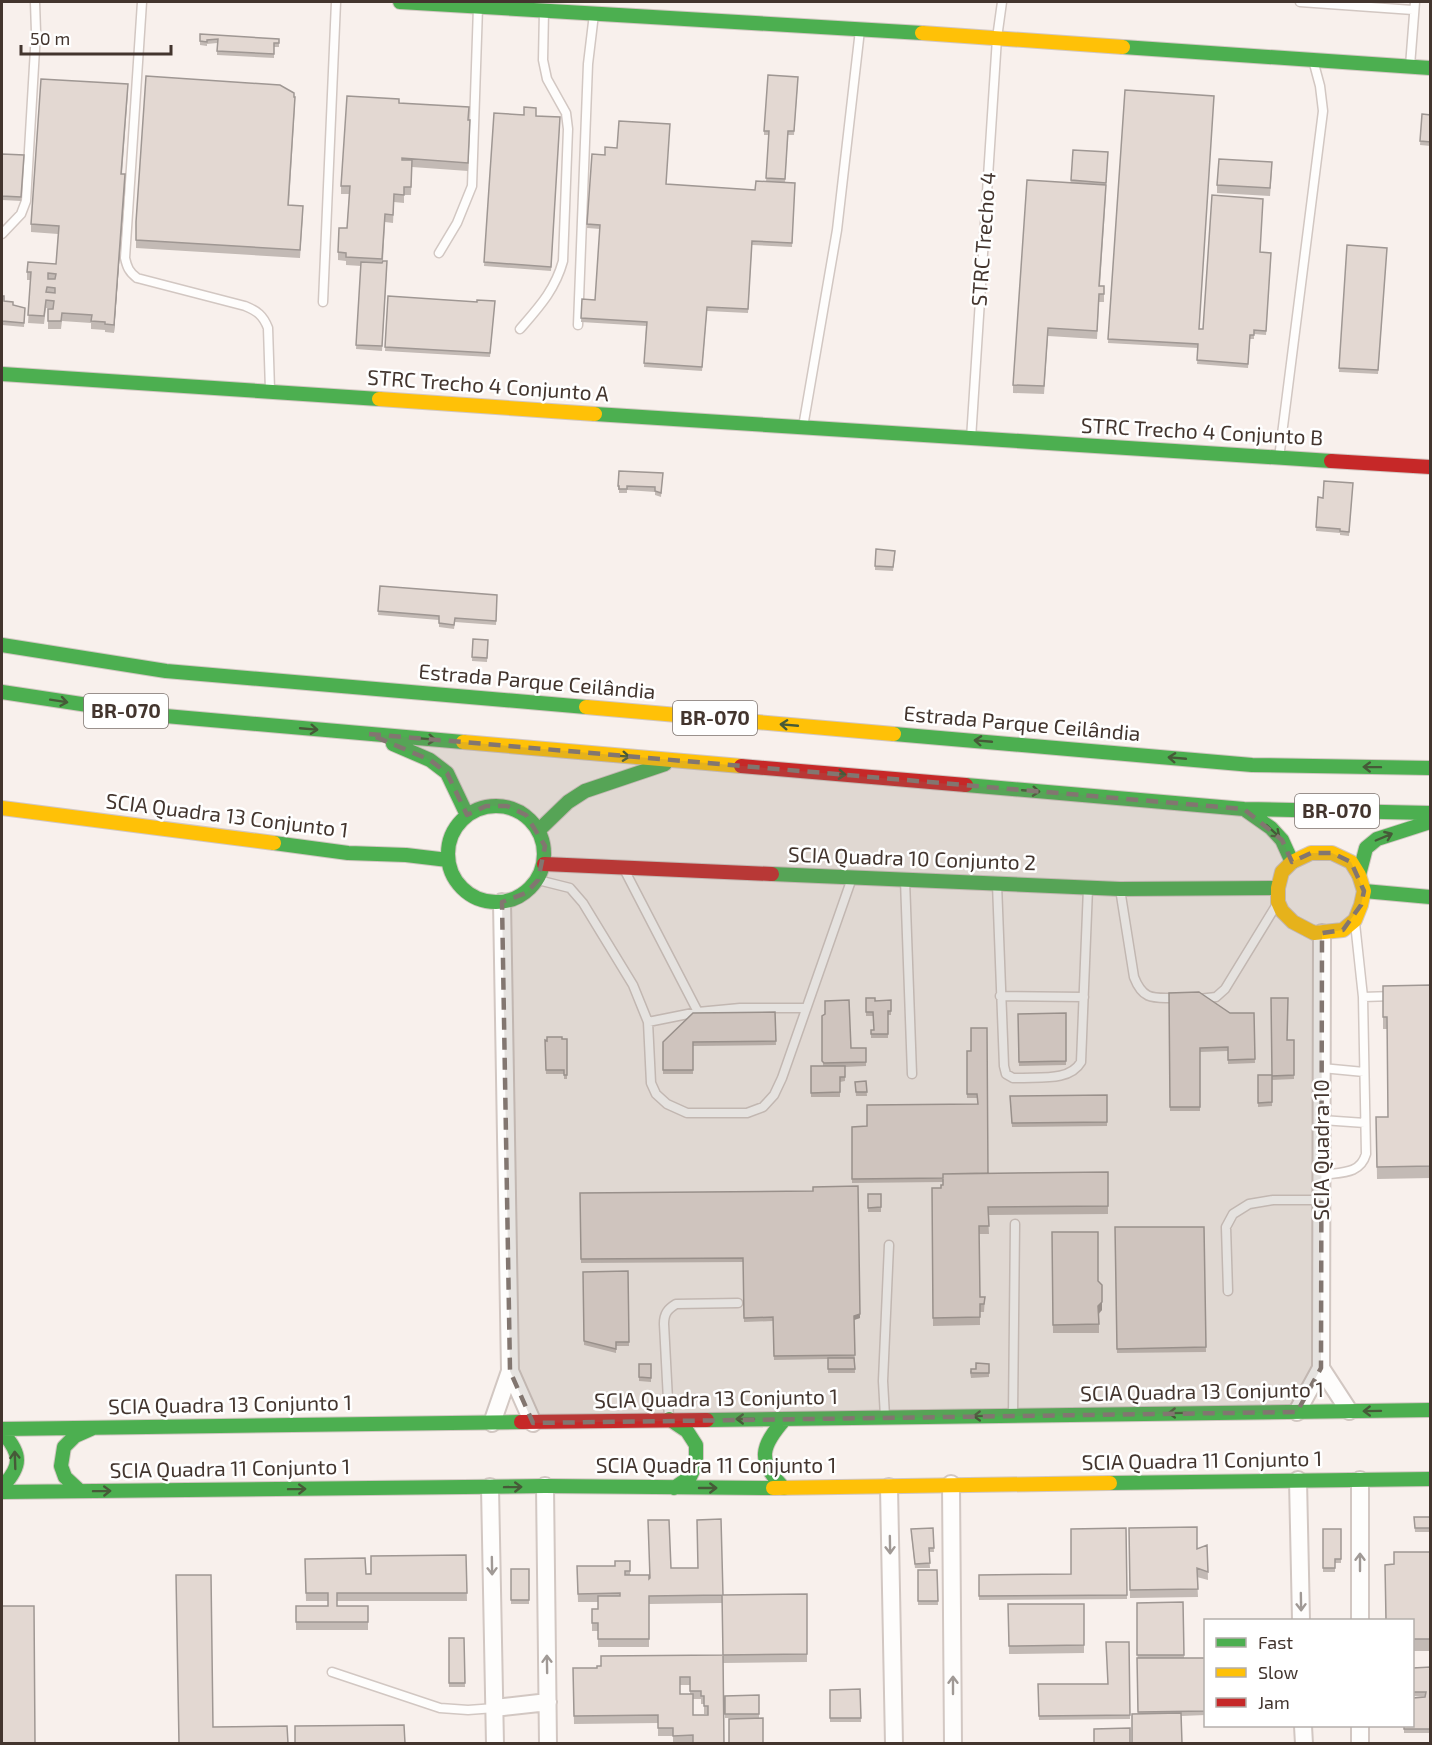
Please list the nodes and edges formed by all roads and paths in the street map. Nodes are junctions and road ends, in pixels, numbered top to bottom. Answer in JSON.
{"nodes":[{"id":1,"x":35,"y":2,"type":"edge"},
{"id":2,"x":142,"y":2,"type":"edge"},
{"id":3,"x":336,"y":2,"type":"edge"},
{"id":4,"x":399,"y":2,"type":"edge"},
{"id":5,"x":415,"y":2,"type":"edge"},
{"id":6,"x":1002,"y":2,"type":"edge"},
{"id":7,"x":1300,"y":2,"type":"edge"},
{"id":8,"x":478,"y":6,"type":"junction"},
{"id":9,"x":1414,"y":6,"type":"edge"},
{"id":10,"x":544,"y":10,"type":"junction"},
{"id":11,"x":594,"y":14,"type":"junction"},
{"id":12,"x":860,"y":30,"type":"junction"},
{"id":13,"x":997,"y":38,"type":"junction"},
{"id":14,"x":1313,"y":60,"type":"junction"},
{"id":15,"x":1410,"y":67,"type":"junction"},
{"id":16,"x":1431,"y":68,"type":"edge"},
{"id":17,"x":2,"y":234,"type":"edge"},
{"id":18,"x":438,"y":253,"type":"dead end"},
{"id":19,"x":323,"y":302,"type":"dead end"},
{"id":20,"x":578,"y":325,"type":"dead end"},
{"id":21,"x":520,"y":329,"type":"dead end"},
{"id":22,"x":2,"y":374,"type":"edge"},
{"id":23,"x":270,"y":392,"type":"junction"},
{"id":24,"x":803,"y":428,"type":"junction"},
{"id":25,"x":971,"y":439,"type":"junction"},
{"id":26,"x":1279,"y":458,"type":"junction"},
{"id":27,"x":1431,"y":467,"type":"edge"},
{"id":28,"x":2,"y":645,"type":"edge"},
{"id":29,"x":2,"y":692,"type":"edge"},
{"id":30,"x":369,"y":734,"type":"junction"},
{"id":31,"x":675,"y":760,"type":"junction"},
{"id":32,"x":1431,"y":768,"type":"edge"},
{"id":33,"x":2,"y":808,"type":"edge"},
{"id":34,"x":1244,"y":809,"type":"junction"},
{"id":35,"x":1431,"y":813,"type":"edge"},
{"id":36,"x":468,"y":815,"type":"junction"},
{"id":37,"x":1431,"y":822,"type":"edge"},
{"id":38,"x":539,"y":831,"type":"junction"},
{"id":39,"x":448,"y":860,"type":"junction"},
{"id":40,"x":1292,"y":862,"type":"junction"},
{"id":41,"x":544,"y":864,"type":"junction"},
{"id":42,"x":623,"y":868,"type":"junction"},
{"id":43,"x":1359,"y":875,"type":"junction"},
{"id":44,"x":852,"y":877,"type":"junction"},
{"id":45,"x":538,"y":880,"type":"junction"},
{"id":46,"x":904,"y":880,"type":"junction"},
{"id":47,"x":998,"y":884,"type":"junction"},
{"id":48,"x":1088,"y":888,"type":"junction"},
{"id":49,"x":1278,"y":888,"type":"junction"},
{"id":50,"x":1120,"y":889,"type":"junction"},
{"id":51,"x":1364,"y":891,"type":"junction"},
{"id":52,"x":1431,"y":897,"type":"edge"},
{"id":53,"x":502,"y":902,"type":"junction"},
{"id":54,"x":1278,"y":902,"type":"junction"},
{"id":55,"x":1355,"y":920,"type":"junction"},
{"id":56,"x":1322,"y":933,"type":"junction"},
{"id":57,"x":1000,"y":996,"type":"junction"},
{"id":58,"x":1397,"y":996,"type":"edge"},
{"id":59,"x":1084,"y":997,"type":"junction"},
{"id":60,"x":1363,"y":997,"type":"junction"},
{"id":61,"x":1184,"y":998,"type":"edge"},
{"id":62,"x":1195,"y":999,"type":"edge"},
{"id":63,"x":807,"y":1008,"type":"junction"},
{"id":64,"x":698,"y":1012,"type":"junction"},
{"id":65,"x":648,"y":1022,"type":"junction"},
{"id":66,"x":1322,"y":1068,"type":"junction"},
{"id":67,"x":1365,"y":1072,"type":"junction"},
{"id":68,"x":912,"y":1074,"type":"dead end"},
{"id":69,"x":1322,"y":1120,"type":"junction"},
{"id":70,"x":1365,"y":1123,"type":"junction"},
{"id":71,"x":1322,"y":1175,"type":"junction"},
{"id":72,"x":1322,"y":1200,"type":"junction"},
{"id":73,"x":1015,"y":1224,"type":"dead end"},
{"id":74,"x":889,"y":1245,"type":"dead end"},
{"id":75,"x":1228,"y":1291,"type":"dead end"},
{"id":76,"x":738,"y":1303,"type":"dead end"},
{"id":77,"x":1321,"y":1368,"type":"junction"},
{"id":78,"x":510,"y":1371,"type":"junction"},
{"id":79,"x":1431,"y":1410,"type":"edge"},
{"id":80,"x":1349,"y":1411,"type":"junction"},
{"id":81,"x":1297,"y":1412,"type":"junction"},
{"id":82,"x":1013,"y":1415,"type":"junction"},
{"id":83,"x":885,"y":1417,"type":"junction"},
{"id":84,"x":669,"y":1419,"type":"junction"},
{"id":85,"x":785,"y":1419,"type":"junction"},
{"id":86,"x":492,"y":1423,"type":"junction"},
{"id":87,"x":533,"y":1423,"type":"junction"},
{"id":88,"x":94,"y":1428,"type":"junction"},
{"id":89,"x":2,"y":1431,"type":"edge"},
{"id":90,"x":1431,"y":1479,"type":"edge"},
{"id":91,"x":1298,"y":1480,"type":"junction"},
{"id":92,"x":1360,"y":1480,"type":"junction"},
{"id":93,"x":951,"y":1484,"type":"junction"},
{"id":94,"x":545,"y":1486,"type":"junction"},
{"id":95,"x":889,"y":1486,"type":"junction"},
{"id":96,"x":490,"y":1487,"type":"junction"},
{"id":97,"x":674,"y":1488,"type":"junction"},
{"id":98,"x":784,"y":1488,"type":"junction"},
{"id":99,"x":2,"y":1489,"type":"edge"},
{"id":100,"x":80,"y":1491,"type":"junction"},
{"id":101,"x":1301,"y":1619,"type":"edge"},
{"id":102,"x":1360,"y":1619,"type":"edge"},
{"id":103,"x":332,"y":1672,"type":"dead end"},
{"id":104,"x":548,"y":1702,"type":"junction"},
{"id":105,"x":495,"y":1708,"type":"junction"},
{"id":106,"x":1303,"y":1727,"type":"edge"},
{"id":107,"x":1360,"y":1727,"type":"edge"},
{"id":108,"x":495,"y":1743,"type":"edge"},
{"id":109,"x":548,"y":1743,"type":"edge"},
{"id":110,"x":894,"y":1743,"type":"edge"},
{"id":111,"x":953,"y":1743,"type":"edge"},
{"id":112,"x":1304,"y":1743,"type":"edge"},
{"id":113,"x":1360,"y":1743,"type":"edge"}],
"edges":[{"from":1,"to":17,"type":"lane"},
{"from":2,"to":23,"type":"lane"},
{"from":3,"to":19,"type":"lane"},
{"from":4,"to":5,"type":"main road"},
{"from":5,"to":8,"type":"main road"},
{"from":6,"to":13,"type":"lane","name":"STRC Trecho 4"},
{"from":7,"to":9,"type":"lane"},
{"from":8,"to":10,"type":"main road"},
{"from":8,"to":18,"type":"lane"},
{"from":9,"to":15,"type":"lane"},
{"from":10,"to":11,"type":"main road"},
{"from":10,"to":21,"type":"lane"},
{"from":11,"to":12,"type":"main road"},
{"from":11,"to":20,"type":"lane"},
{"from":12,"to":13,"type":"main road"},
{"from":12,"to":24,"type":"lane"},
{"from":13,"to":14,"type":"main road"},
{"from":13,"to":25,"type":"lane","name":"STRC Trecho 4"},
{"from":14,"to":15,"type":"main road"},
{"from":14,"to":26,"type":"lane"},
{"from":15,"to":16,"type":"main road"},
{"from":22,"to":23,"type":"main road","name":"STRC Trecho 4 Conjunto A"},
{"from":23,"to":24,"type":"main road","name":"STRC Trecho 4 Conjunto A"},
{"from":24,"to":25,"type":"main road","name":"STRC Trecho 4 Conjunto A"},
{"from":25,"to":26,"type":"main road","name":"STRC Trecho 4 Conjunto B"},
{"from":26,"to":27,"type":"main road","name":"STRC Trecho 4 Conjunto B"},
{"from":32,"to":28,"type":"main road","name":"Estrada Parque Ceilândia","number":"BR-070","one_way":true},
{"from":29,"to":30,"type":"main road","number":"BR-070","one_way":true},
{"from":30,"to":31,"type":"main road","number":"BR-070","one_way":true},
{"from":30,"to":36,"type":"main road"},
{"from":31,"to":34,"type":"main road","number":"BR-070","one_way":true},
{"from":31,"to":38,"type":"main road"},
{"from":33,"to":39,"type":"main road","name":"SCIA Quadra 13 Conjunto 1"},
{"from":34,"to":35,"type":"main road","number":"BR-070"},
{"from":34,"to":40,"type":"main road","one_way":true},
{"from":36,"to":38,"type":"main road"},
{"from":36,"to":39,"type":"main road"},
{"from":43,"to":37,"type":"main road","one_way":true},
{"from":38,"to":41,"type":"main road"},
{"from":39,"to":53,"type":"main road"},
{"from":40,"to":43,"type":"main road"},
{"from":40,"to":49,"type":"main road"},
{"from":41,"to":42,"type":"main road","name":"SCIA Quadra 10 Conjunto 2"},
{"from":41,"to":45,"type":"main road"},
{"from":42,"to":44,"type":"main road","name":"SCIA Quadra 10 Conjunto 2"},
{"from":42,"to":64,"type":"lane"},
{"from":43,"to":51,"type":"main road"},
{"from":44,"to":46,"type":"main road","name":"SCIA Quadra 10 Conjunto 2"},
{"from":44,"to":63,"type":"lane"},
{"from":45,"to":53,"type":"main road"},
{"from":45,"to":65,"type":"lane"},
{"from":46,"to":47,"type":"main road","name":"SCIA Quadra 10 Conjunto 2"},
{"from":46,"to":68,"type":"lane"},
{"from":47,"to":48,"type":"main road","name":"SCIA Quadra 10 Conjunto 2"},
{"from":47,"to":57,"type":"lane"},
{"from":48,"to":50,"type":"main road","name":"SCIA Quadra 10 Conjunto 2"},
{"from":48,"to":59,"type":"lane"},
{"from":49,"to":50,"type":"main road","name":"SCIA Quadra 10 Conjunto 2"},
{"from":49,"to":54,"type":"main road"},
{"from":50,"to":61,"type":"lane"},
{"from":51,"to":52,"type":"main road"},
{"from":51,"to":55,"type":"main road"},
{"from":53,"to":78,"type":"street"},
{"from":54,"to":56,"type":"main road"},
{"from":54,"to":62,"type":"lane"},
{"from":55,"to":56,"type":"main road"},
{"from":55,"to":60,"type":"lane"},
{"from":56,"to":66,"type":"street","name":"SCIA Quadra 10"},
{"from":57,"to":59,"type":"lane"},
{"from":57,"to":59,"type":"lane"},
{"from":58,"to":60,"type":"lane"},
{"from":60,"to":67,"type":"lane"},
{"from":63,"to":64,"type":"lane"},
{"from":63,"to":65,"type":"lane"},
{"from":64,"to":65,"type":"lane"},
{"from":66,"to":67,"type":"lane"},
{"from":66,"to":69,"type":"street","name":"SCIA Quadra 10"},
{"from":67,"to":70,"type":"lane"},
{"from":69,"to":70,"type":"lane"},
{"from":69,"to":71,"type":"street","name":"SCIA Quadra 10"},
{"from":70,"to":71,"type":"lane"},
{"from":71,"to":72,"type":"street","name":"SCIA Quadra 10"},
{"from":72,"to":75,"type":"lane"},
{"from":72,"to":77,"type":"street","name":"SCIA Quadra 10"},
{"from":73,"to":82,"type":"lane"},
{"from":74,"to":83,"type":"lane"},
{"from":76,"to":84,"type":"lane"},
{"from":77,"to":80,"type":"street"},
{"from":77,"to":81,"type":"street","name":"SCIA Quadra 10"},
{"from":78,"to":86,"type":"street"},
{"from":78,"to":87,"type":"street"},
{"from":79,"to":80,"type":"main road","name":"SCIA Quadra 13 Conjunto 1","one_way":true},
{"from":80,"to":81,"type":"main road","name":"SCIA Quadra 13 Conjunto 1"},
{"from":81,"to":82,"type":"main road","name":"SCIA Quadra 13 Conjunto 1","one_way":true},
{"from":82,"to":83,"type":"main road","name":"SCIA Quadra 13 Conjunto 1","one_way":true},
{"from":83,"to":85,"type":"main road","name":"SCIA Quadra 13 Conjunto 1"},
{"from":85,"to":84,"type":"main road","name":"SCIA Quadra 13 Conjunto 1","one_way":true},
{"from":84,"to":87,"type":"main road","name":"SCIA Quadra 13 Conjunto 1"},
{"from":84,"to":97,"type":"main road"},
{"from":85,"to":98,"type":"main road"},
{"from":86,"to":87,"type":"main road","name":"SCIA Quadra 13 Conjunto 1"},
{"from":86,"to":88,"type":"main road","name":"SCIA Quadra 13 Conjunto 1"},
{"from":88,"to":89,"type":"main road","name":"SCIA Quadra 13 Conjunto 1"},
{"from":88,"to":100,"type":"main road"},
{"from":99,"to":89,"type":"main road","one_way":true},
{"from":90,"to":92,"type":"main road","name":"SCIA Quadra 11 Conjunto 1"},
{"from":91,"to":92,"type":"main road","name":"SCIA Quadra 11 Conjunto 1"},
{"from":91,"to":93,"type":"main road","name":"SCIA Quadra 11 Conjunto 1"},
{"from":91,"to":101,"type":"street","one_way":true},
{"from":102,"to":92,"type":"street","one_way":true},
{"from":93,"to":95,"type":"main road","name":"SCIA Quadra 11 Conjunto 1"},
{"from":111,"to":93,"type":"street","one_way":true},
{"from":96,"to":94,"type":"main road","name":"SCIA Quadra 11 Conjunto 1","one_way":true},
{"from":94,"to":97,"type":"main road","name":"SCIA Quadra 11 Conjunto 1"},
{"from":104,"to":94,"type":"street","one_way":true},
{"from":95,"to":98,"type":"main road","name":"SCIA Quadra 11 Conjunto 1"},
{"from":95,"to":110,"type":"street","one_way":true},
{"from":100,"to":96,"type":"main road","name":"SCIA Quadra 11 Conjunto 1","one_way":true},
{"from":96,"to":105,"type":"street","one_way":true},
{"from":97,"to":98,"type":"main road","name":"SCIA Quadra 11 Conjunto 1","one_way":true},
{"from":99,"to":100,"type":"main road","name":"SCIA Quadra 11 Conjunto 1"},
{"from":103,"to":105,"type":"lane"},
{"from":104,"to":105,"type":"street"},
{"from":104,"to":109,"type":"street"},
{"from":105,"to":108,"type":"street"},
{"from":106,"to":112,"type":"street"},
{"from":107,"to":113,"type":"street"}]}
